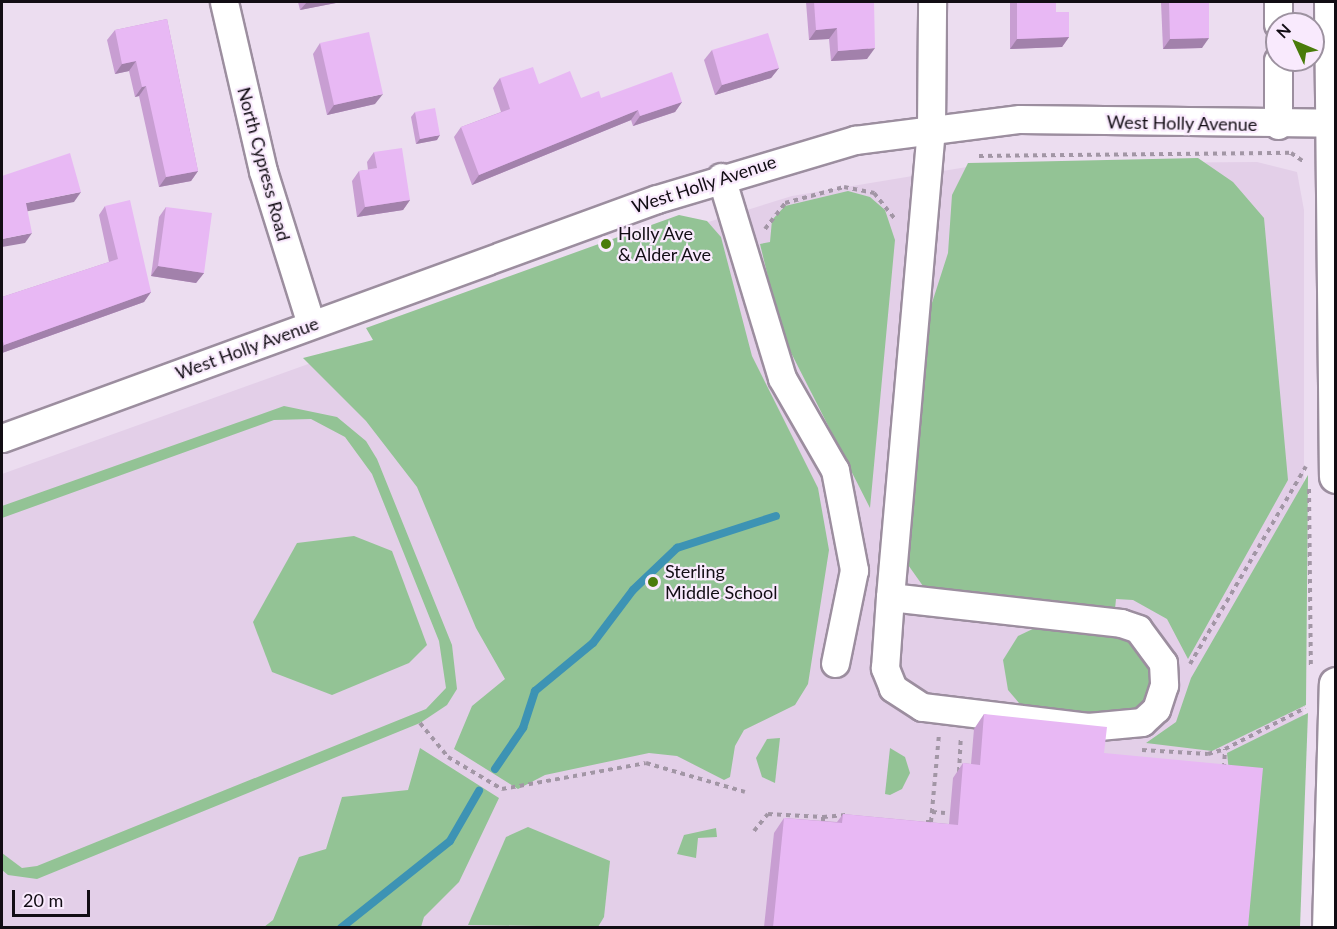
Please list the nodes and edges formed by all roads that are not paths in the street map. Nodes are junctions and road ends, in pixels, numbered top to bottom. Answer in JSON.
{"nodes":[{"id":1,"x":224,"y":2,"type":"edge"},
{"id":2,"x":932,"y":2,"type":"edge"},
{"id":3,"x":1331,"y":2,"type":"edge"},
{"id":4,"x":1278,"y":72,"type":"edge"},
{"id":5,"x":1334,"y":123,"type":"edge"},
{"id":6,"x":1278,"y":125,"type":"junction"},
{"id":7,"x":931,"y":129,"type":"junction"},
{"id":8,"x":721,"y":177,"type":"junction"},
{"id":9,"x":311,"y":324,"type":"junction"},
{"id":10,"x":2,"y":438,"type":"edge"},
{"id":11,"x":1318,"y":477,"type":"edge"},
{"id":12,"x":890,"y":597,"type":"junction"},
{"id":13,"x":835,"y":663,"type":"dead end"},
{"id":14,"x":1323,"y":683,"type":"edge"},
{"id":15,"x":1329,"y":927,"type":"edge"}],
"edges":[{"from":1,"to":9,"type":"street","name":"North Cypress Road"},
{"from":2,"to":7,"type":"street"},
{"from":3,"to":5,"type":"main road"},
{"from":4,"to":6,"type":"street"},
{"from":5,"to":6,"type":"street","name":"West Holly Avenue"},
{"from":5,"to":11,"type":"main road"},
{"from":6,"to":7,"type":"street","name":"West Holly Avenue"},
{"from":7,"to":8,"type":"street","name":"West Holly Avenue"},
{"from":7,"to":12,"type":"street"},
{"from":8,"to":9,"type":"street","name":"West Holly Avenue"},
{"from":8,"to":13,"type":"street"},
{"from":9,"to":10,"type":"street","name":"West Holly Avenue"},
{"from":12,"to":12,"type":"street"},
{"from":14,"to":15,"type":"main road"}]}
